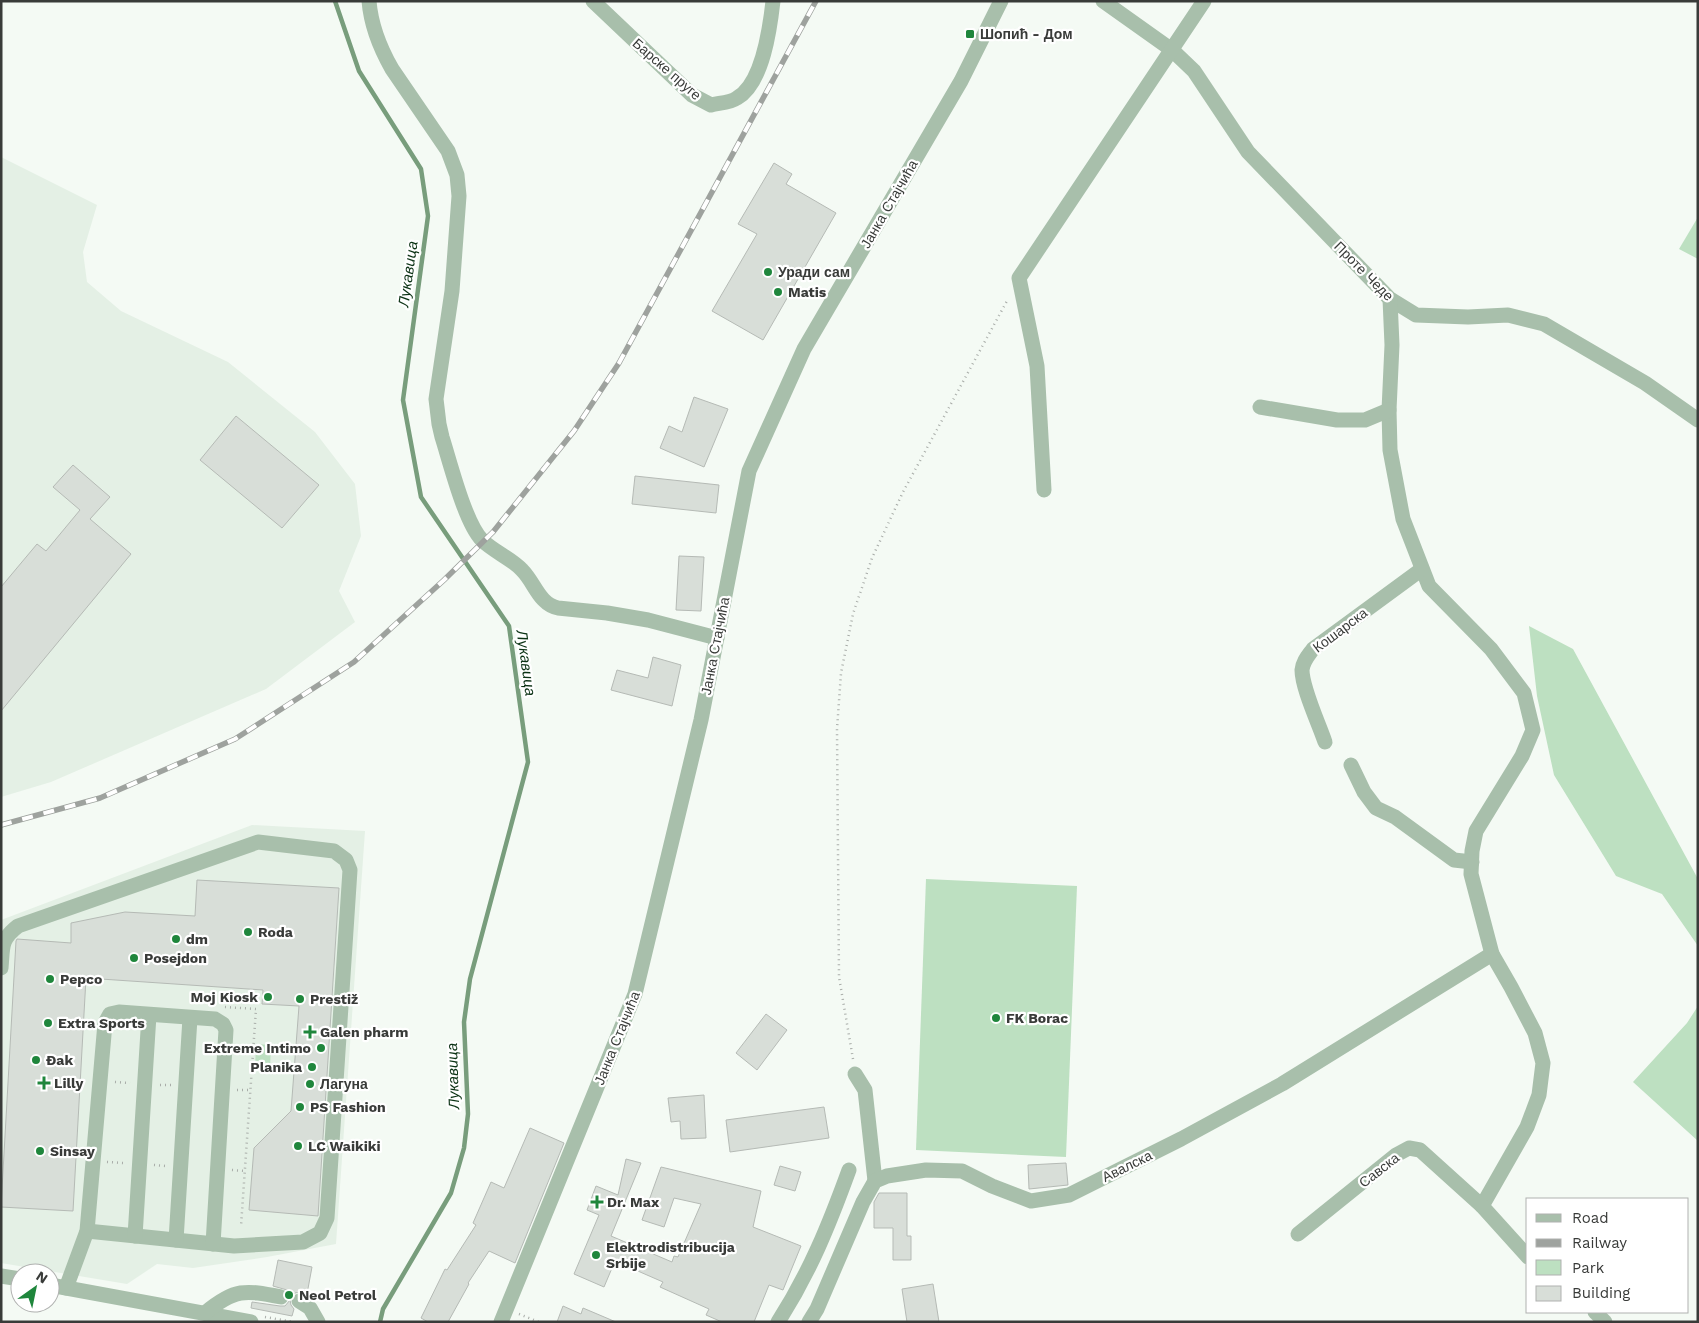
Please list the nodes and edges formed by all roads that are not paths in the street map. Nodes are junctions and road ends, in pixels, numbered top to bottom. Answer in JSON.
{"nodes":[{"id":1,"x":369,"y":1,"type":"edge"},
{"id":2,"x":592,"y":1,"type":"edge"},
{"id":3,"x":774,"y":1,"type":"edge"},
{"id":4,"x":1001,"y":1,"type":"edge"},
{"id":5,"x":1102,"y":1,"type":"edge"},
{"id":6,"x":1204,"y":1,"type":"edge"},
{"id":7,"x":1172,"y":50,"type":"junction"},
{"id":8,"x":1390,"y":299,"type":"junction"},
{"id":9,"x":1260,"y":407,"type":"dead end"},
{"id":10,"x":1389,"y":410,"type":"junction"},
{"id":11,"x":1698,"y":420,"type":"edge"},
{"id":12,"x":1044,"y":490,"type":"dead end"},
{"id":13,"x":1422,"y":569,"type":"junction"},
{"id":14,"x":717,"y":638,"type":"junction"},
{"id":15,"x":1325,"y":742,"type":"dead end"},
{"id":16,"x":1351,"y":765,"type":"dead end"},
{"id":17,"x":1472,"y":862,"type":"junction"},
{"id":18,"x":1492,"y":954,"type":"junction"},
{"id":19,"x":1,"y":968,"type":"edge"},
{"id":20,"x":149,"y":1014,"type":"junction"},
{"id":21,"x":190,"y":1018,"type":"junction"},
{"id":22,"x":855,"y":1074,"type":"road end"},
{"id":23,"x":849,"y":1170,"type":"dead end"},
{"id":24,"x":875,"y":1182,"type":"junction"},
{"id":25,"x":1482,"y":1206,"type":"junction"},
{"id":26,"x":87,"y":1231,"type":"junction"},
{"id":27,"x":1298,"y":1234,"type":"dead end"},
{"id":28,"x":135,"y":1236,"type":"junction"},
{"id":29,"x":176,"y":1240,"type":"junction"},
{"id":30,"x":214,"y":1244,"type":"junction"},
{"id":31,"x":1526,"y":1255,"type":"edge"},
{"id":32,"x":60,"y":1287,"type":"edge"},
{"id":33,"x":66,"y":1288,"type":"junction"},
{"id":34,"x":281,"y":1297,"type":"dead end"},
{"id":35,"x":299,"y":1301,"type":"dead end"},
{"id":36,"x":205,"y":1313,"type":"junction"},
{"id":37,"x":251,"y":1322,"type":"edge"},
{"id":38,"x":318,"y":1322,"type":"edge"},
{"id":39,"x":501,"y":1322,"type":"edge"},
{"id":40,"x":778,"y":1322,"type":"edge"},
{"id":41,"x":809,"y":1322,"type":"edge"}],
"edges":[{"from":1,"to":14,"type":"street"},
{"from":2,"to":3,"type":"street","name":"Барске пруге"},
{"from":4,"to":14,"type":"street","name":"Јанка Стајчића"},
{"from":5,"to":7,"type":"street","name":"Проте Чеде"},
{"from":6,"to":7,"type":"street"},
{"from":7,"to":8,"type":"street","name":"Проте Чеде"},
{"from":7,"to":12,"type":"street"},
{"from":8,"to":10,"type":"street"},
{"from":8,"to":11,"type":"street","name":"Проте Чеде"},
{"from":9,"to":10,"type":"street"},
{"from":10,"to":13,"type":"street"},
{"from":13,"to":15,"type":"street","name":"Кошарска"},
{"from":13,"to":17,"type":"street"},
{"from":14,"to":39,"type":"street","name":"Јанка Стајчића"},
{"from":16,"to":17,"type":"street"},
{"from":17,"to":18,"type":"street"},
{"from":18,"to":24,"type":"street","name":"Авалска"},
{"from":18,"to":25,"type":"street"},
{"from":19,"to":30,"type":"street"},
{"from":20,"to":21,"type":"street"},
{"from":20,"to":26,"type":"street"},
{"from":20,"to":28,"type":"street"},
{"from":21,"to":29,"type":"street"},
{"from":21,"to":30,"type":"street"},
{"from":22,"to":24,"type":"street"},
{"from":23,"to":40,"type":"street"},
{"from":24,"to":41,"type":"street"},
{"from":25,"to":27,"type":"street","name":"Савска"},
{"from":25,"to":31,"type":"street","name":"Савска"},
{"from":26,"to":28,"type":"street"},
{"from":26,"to":33,"type":"street"},
{"from":28,"to":29,"type":"street"},
{"from":29,"to":30,"type":"street"},
{"from":32,"to":33,"type":"street"},
{"from":33,"to":36,"type":"street"},
{"from":34,"to":36,"type":"street"},
{"from":35,"to":38,"type":"street"},
{"from":36,"to":37,"type":"street"}]}
